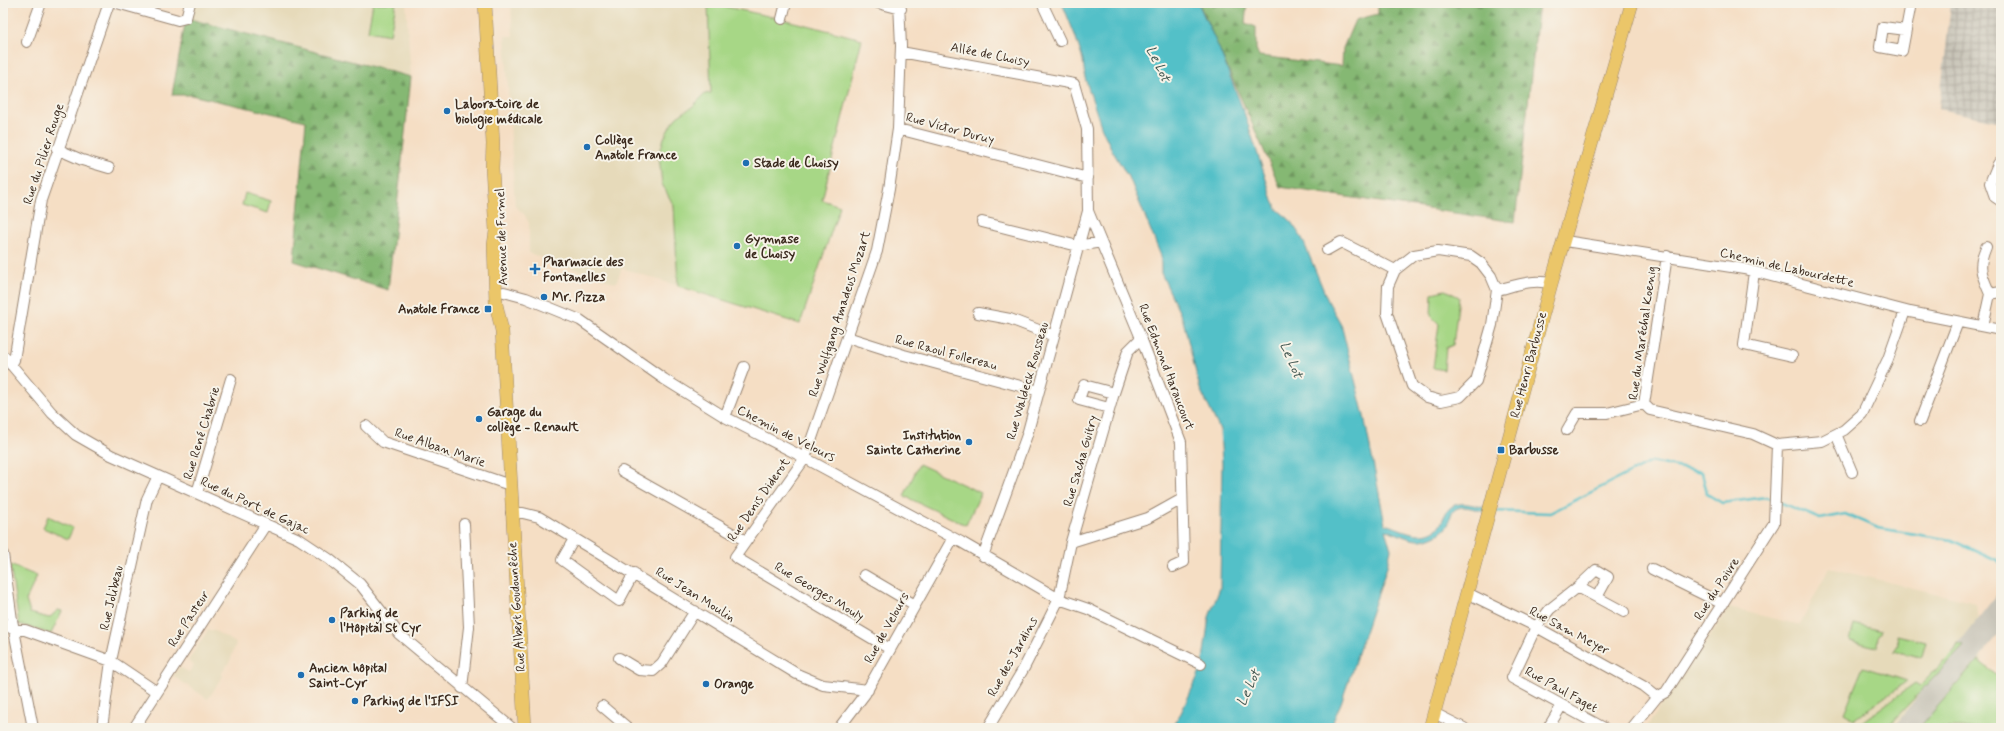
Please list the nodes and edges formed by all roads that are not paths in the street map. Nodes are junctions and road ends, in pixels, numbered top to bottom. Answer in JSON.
{"nodes":[{"id":1,"x":41,"y":3,"type":"edge"},
{"id":2,"x":109,"y":3,"type":"edge"},
{"id":3,"x":117,"y":3,"type":"edge"},
{"id":4,"x":190,"y":3,"type":"edge"},
{"id":5,"x":485,"y":3,"type":"edge"},
{"id":6,"x":786,"y":3,"type":"edge"},
{"id":7,"x":878,"y":3,"type":"edge"},
{"id":8,"x":1042,"y":3,"type":"edge"},
{"id":9,"x":1632,"y":3,"type":"edge"},
{"id":10,"x":1911,"y":3,"type":"edge"},
{"id":11,"x":900,"y":6,"type":"edge"},
{"id":12,"x":782,"y":19,"type":"dead end"},
{"id":13,"x":1906,"y":30,"type":"dead end"},
{"id":14,"x":1060,"y":41,"type":"dead end"},
{"id":15,"x":27,"y":42,"type":"dead end"},
{"id":16,"x":901,"y":52,"type":"junction"},
{"id":17,"x":1074,"y":84,"type":"joint"},
{"id":18,"x":898,"y":129,"type":"junction"},
{"id":19,"x":58,"y":149,"type":"junction"},
{"id":20,"x":1998,"y":164,"type":"dead end"},
{"id":21,"x":109,"y":168,"type":"dead end"},
{"id":22,"x":1088,"y":178,"type":"junction"},
{"id":23,"x":2001,"y":201,"type":"edge"},
{"id":24,"x":1088,"y":210,"type":"junction"},
{"id":25,"x":982,"y":222,"type":"dead end"},
{"id":26,"x":1565,"y":240,"type":"junction"},
{"id":27,"x":1101,"y":242,"type":"junction"},
{"id":28,"x":1078,"y":246,"type":"junction"},
{"id":29,"x":1986,"y":247,"type":"dead end"},
{"id":30,"x":1327,"y":250,"type":"dead end"},
{"id":31,"x":1667,"y":256,"type":"junction"},
{"id":32,"x":1396,"y":270,"type":"junction"},
{"id":33,"x":1754,"y":272,"type":"junction"},
{"id":34,"x":1551,"y":284,"type":"junction"},
{"id":35,"x":1497,"y":290,"type":"junction"},
{"id":36,"x":500,"y":292,"type":"junction"},
{"id":37,"x":2001,"y":292,"type":"edge"},
{"id":38,"x":1990,"y":294,"type":"junction"},
{"id":39,"x":1905,"y":311,"type":"junction"},
{"id":40,"x":978,"y":313,"type":"dead end"},
{"id":41,"x":1958,"y":322,"type":"junction"},
{"id":42,"x":1983,"y":326,"type":"junction"},
{"id":43,"x":2001,"y":330,"type":"edge"},
{"id":44,"x":1054,"y":336,"type":"junction"},
{"id":45,"x":847,"y":337,"type":"junction"},
{"id":46,"x":1141,"y":338,"type":"junction"},
{"id":47,"x":3,"y":355,"type":"edge"},
{"id":48,"x":1792,"y":356,"type":"dead end"},
{"id":49,"x":11,"y":364,"type":"junction"},
{"id":50,"x":744,"y":366,"type":"dead end"},
{"id":51,"x":231,"y":379,"type":"dead end"},
{"id":52,"x":1039,"y":391,"type":"junction"},
{"id":53,"x":1114,"y":393,"type":"junction"},
{"id":54,"x":1644,"y":404,"type":"junction"},
{"id":55,"x":1110,"y":408,"type":"junction"},
{"id":56,"x":724,"y":417,"type":"junction"},
{"id":57,"x":1920,"y":421,"type":"dead end"},
{"id":58,"x":366,"y":426,"type":"dead end"},
{"id":59,"x":1567,"y":430,"type":"dead end"},
{"id":60,"x":1836,"y":434,"type":"junction"},
{"id":61,"x":1777,"y":445,"type":"junction"},
{"id":62,"x":805,"y":458,"type":"junction"},
{"id":63,"x":622,"y":471,"type":"dead end"},
{"id":64,"x":1852,"y":472,"type":"dead end"},
{"id":65,"x":158,"y":476,"type":"junction"},
{"id":66,"x":510,"y":485,"type":"junction"},
{"id":67,"x":197,"y":493,"type":"junction"},
{"id":68,"x":1182,"y":499,"type":"junction"},
{"id":69,"x":511,"y":513,"type":"junction"},
{"id":70,"x":266,"y":524,"type":"junction"},
{"id":71,"x":464,"y":524,"type":"dead end"},
{"id":72,"x":574,"y":538,"type":"junction"},
{"id":73,"x":953,"y":538,"type":"junction"},
{"id":74,"x":746,"y":541,"type":"junction"},
{"id":75,"x":1071,"y":542,"type":"junction"},
{"id":76,"x":3,"y":554,"type":"edge"},
{"id":77,"x":983,"y":556,"type":"junction"},
{"id":78,"x":735,"y":557,"type":"joint"},
{"id":79,"x":1173,"y":568,"type":"dead end"},
{"id":80,"x":1652,"y":569,"type":"dead end"},
{"id":81,"x":634,"y":573,"type":"junction"},
{"id":82,"x":864,"y":576,"type":"dead end"},
{"id":83,"x":1578,"y":587,"type":"junction"},
{"id":84,"x":1467,"y":593,"type":"junction"},
{"id":85,"x":1597,"y":597,"type":"junction"},
{"id":86,"x":1059,"y":599,"type":"junction"},
{"id":87,"x":1723,"y":604,"type":"junction"},
{"id":88,"x":915,"y":605,"type":"junction"},
{"id":89,"x":695,"y":611,"type":"junction"},
{"id":90,"x":1624,"y":612,"type":"dead end"},
{"id":91,"x":3,"y":623,"type":"edge"},
{"id":92,"x":1536,"y":627,"type":"junction"},
{"id":93,"x":14,"y":630,"type":"junction"},
{"id":94,"x":890,"y":649,"type":"junction"},
{"id":95,"x":619,"y":658,"type":"dead end"},
{"id":96,"x":111,"y":661,"type":"junction"},
{"id":97,"x":1201,"y":664,"type":"dead end"},
{"id":98,"x":462,"y":688,"type":"junction"},
{"id":99,"x":868,"y":690,"type":"junction"},
{"id":100,"x":158,"y":692,"type":"junction"},
{"id":101,"x":1657,"y":697,"type":"junction"},
{"id":102,"x":1562,"y":705,"type":"junction"},
{"id":103,"x":602,"y":706,"type":"dead end"},
{"id":104,"x":1434,"y":712,"type":"junction"},
{"id":105,"x":33,"y":728,"type":"edge"},
{"id":106,"x":102,"y":728,"type":"edge"},
{"id":107,"x":134,"y":728,"type":"edge"},
{"id":108,"x":512,"y":728,"type":"edge"},
{"id":109,"x":525,"y":728,"type":"edge"},
{"id":110,"x":628,"y":728,"type":"edge"},
{"id":111,"x":839,"y":728,"type":"edge"},
{"id":112,"x":988,"y":728,"type":"edge"},
{"id":113,"x":1430,"y":728,"type":"edge"},
{"id":114,"x":1464,"y":728,"type":"edge"},
{"id":115,"x":1548,"y":728,"type":"edge"},
{"id":116,"x":1604,"y":728,"type":"edge"},
{"id":117,"x":1632,"y":728,"type":"edge"}],
"edges":[{"from":1,"to":15,"type":"street"},
{"from":2,"to":19,"type":"street","name":"Rue du Pilier Rouge"},
{"from":3,"to":4,"type":"street"},
{"from":5,"to":36,"type":"main road","name":"Avenue de Fumel"},
{"from":6,"to":12,"type":"street"},
{"from":7,"to":11,"type":"street"},
{"from":8,"to":14,"type":"street"},
{"from":9,"to":26,"type":"main road","name":"Rue Henri Barbusse"},
{"from":10,"to":13,"type":"street"},
{"from":11,"to":16,"type":"street","name":"Rue Victor Duruy"},
{"from":16,"to":17,"type":"street","name":"Allée de Choisy"},
{"from":16,"to":18,"type":"street","name":"Rue Victor Duruy"},
{"from":17,"to":22,"type":"street","name":"Rue Edmond Haraucourt"},
{"from":18,"to":22,"type":"street","name":"Rue Victor Duruy"},
{"from":18,"to":45,"type":"street","name":"Rue Wolfgang Amadeus Mozart"},
{"from":19,"to":21,"type":"street"},
{"from":19,"to":49,"type":"street","name":"Rue du Pilier Rouge"},
{"from":20,"to":23,"type":"street"},
{"from":22,"to":24,"type":"street","name":"Rue Edmond Haraucourt"},
{"from":24,"to":27,"type":"street","name":"Rue Edmond Haraucourt"},
{"from":24,"to":28,"type":"street","name":"Rue Waldeck Rousseau"},
{"from":25,"to":28,"type":"street"},
{"from":26,"to":31,"type":"street","name":"Chemin de Labourdette"},
{"from":26,"to":34,"type":"main road","name":"Rue Henri Barbusse"},
{"from":27,"to":28,"type":"street"},
{"from":27,"to":46,"type":"street","name":"Rue Edmond Haraucourt"},
{"from":28,"to":44,"type":"street","name":"Rue Waldeck Rousseau"},
{"from":29,"to":38,"type":"street"},
{"from":30,"to":32,"type":"street"},
{"from":31,"to":33,"type":"street","name":"Chemin de Labourdette"},
{"from":31,"to":54,"type":"street","name":"Rue du Maréchal Koenig"},
{"from":32,"to":35,"type":"street"},
{"from":32,"to":35,"type":"street"},
{"from":33,"to":39,"type":"street","name":"Chemin de Labourdette"},
{"from":33,"to":48,"type":"street"},
{"from":34,"to":35,"type":"street"},
{"from":34,"to":84,"type":"main road","name":"Rue Henri Barbusse"},
{"from":36,"to":56,"type":"street","name":"Chemin de Velours"},
{"from":36,"to":66,"type":"main road","name":"Avenue de Fumel"},
{"from":37,"to":38,"type":"street"},
{"from":38,"to":42,"type":"street"},
{"from":39,"to":41,"type":"street","name":"Chemin de Labourdette"},
{"from":39,"to":60,"type":"street","name":"Rue du Maréchal Koenig"},
{"from":40,"to":44,"type":"street"},
{"from":41,"to":42,"type":"street","name":"Chemin de Labourdette"},
{"from":41,"to":57,"type":"street"},
{"from":42,"to":43,"type":"street","name":"Chemin de Labourdette"},
{"from":44,"to":52,"type":"street","name":"Rue Waldeck Rousseau"},
{"from":45,"to":52,"type":"street","name":"Rue Raoul Follereau"},
{"from":45,"to":62,"type":"street","name":"Rue Wolfgang Amadeus Mozart"},
{"from":46,"to":53,"type":"street","name":"Rue Sacha Guitry"},
{"from":46,"to":68,"type":"street","name":"Rue Edmond Haraucourt"},
{"from":47,"to":49,"type":"street","name":"Rue du Port de Gajac"},
{"from":49,"to":65,"type":"street","name":"Rue du Port de Gajac"},
{"from":50,"to":56,"type":"street"},
{"from":51,"to":67,"type":"street","name":"Rue René Chabrie"},
{"from":52,"to":77,"type":"street","name":"Rue Waldeck Rousseau"},
{"from":53,"to":55,"type":"street","name":"Rue Sacha Guitry"},
{"from":53,"to":55,"type":"street"},
{"from":54,"to":59,"type":"street"},
{"from":54,"to":61,"type":"street","name":"Rue du Maréchal Koenig"},
{"from":55,"to":75,"type":"street","name":"Rue Sacha Guitry"},
{"from":56,"to":62,"type":"street","name":"Chemin de Velours"},
{"from":58,"to":66,"type":"street","name":"Rue Alban Marie"},
{"from":60,"to":61,"type":"street","name":"Rue du Maréchal Koenig"},
{"from":60,"to":64,"type":"street"},
{"from":61,"to":87,"type":"street","name":"Rue du Poivre"},
{"from":62,"to":73,"type":"street","name":"Chemin de Velours"},
{"from":62,"to":74,"type":"street","name":"Rue Denis Diderot"},
{"from":63,"to":74,"type":"street"},
{"from":65,"to":67,"type":"street","name":"Rue du Port de Gajac"},
{"from":65,"to":96,"type":"street","name":"Rue Jolibeau"},
{"from":66,"to":69,"type":"main road","name":"Rue Albert Goudounêche"},
{"from":67,"to":70,"type":"street","name":"Rue du Port de Gajac"},
{"from":68,"to":75,"type":"street"},
{"from":68,"to":79,"type":"street","name":"Rue Edmond Haraucourt"},
{"from":69,"to":72,"type":"street","name":"Rue Jean Moulin"},
{"from":69,"to":109,"type":"main road","name":"Rue Albert Goudounêche"},
{"from":70,"to":98,"type":"street","name":"Rue du Port de Gajac"},
{"from":70,"to":100,"type":"street","name":"Rue Pasteur"},
{"from":71,"to":98,"type":"street"},
{"from":72,"to":81,"type":"street","name":"Rue Jean Moulin"},
{"from":72,"to":81,"type":"street"},
{"from":73,"to":77,"type":"street","name":"Chemin de Velours"},
{"from":73,"to":88,"type":"street","name":"Rue de Velours"},
{"from":74,"to":78,"type":"street","name":"Rue Denis Diderot"},
{"from":75,"to":86,"type":"street","name":"Rue Sacha Guitry"},
{"from":76,"to":93,"type":"street"},
{"from":77,"to":86,"type":"street","name":"Chemin de Velours"},
{"from":78,"to":94,"type":"street","name":"Rue Georges Mouly"},
{"from":80,"to":87,"type":"street"},
{"from":81,"to":89,"type":"street","name":"Rue Jean Moulin"},
{"from":82,"to":88,"type":"street"},
{"from":83,"to":85,"type":"street"},
{"from":83,"to":85,"type":"street"},
{"from":83,"to":92,"type":"street"},
{"from":84,"to":92,"type":"street","name":"Rue Sam Meyer"},
{"from":84,"to":104,"type":"main road","name":"Rue Henri Barbusse"},
{"from":85,"to":90,"type":"street"},
{"from":86,"to":97,"type":"street","name":"Chemin de Velours"},
{"from":86,"to":112,"type":"street","name":"Rue des Jardins"},
{"from":87,"to":101,"type":"street","name":"Rue du Poivre"},
{"from":88,"to":94,"type":"street","name":"Rue de Velours"},
{"from":89,"to":95,"type":"street"},
{"from":89,"to":99,"type":"street","name":"Rue Jean Moulin"},
{"from":91,"to":93,"type":"street"},
{"from":92,"to":101,"type":"street","name":"Rue Sam Meyer"},
{"from":92,"to":102,"type":"street","name":"Rue Paul Faget"},
{"from":93,"to":96,"type":"street"},
{"from":93,"to":105,"type":"street"},
{"from":94,"to":99,"type":"street","name":"Rue de Velours"},
{"from":96,"to":100,"type":"street"},
{"from":96,"to":106,"type":"street","name":"Rue Jolibeau"},
{"from":98,"to":108,"type":"street","name":"Rue du Port de Gajac"},
{"from":99,"to":111,"type":"street","name":"Rue de Velours"},
{"from":100,"to":107,"type":"street","name":"Rue Pasteur"},
{"from":101,"to":117,"type":"street","name":"Rue du Poivre"},
{"from":102,"to":115,"type":"street"},
{"from":102,"to":116,"type":"street","name":"Rue Paul Faget"},
{"from":103,"to":110,"type":"street"},
{"from":104,"to":113,"type":"main road","name":"Rue Henri Barbusse"},
{"from":104,"to":114,"type":"street"}]}
